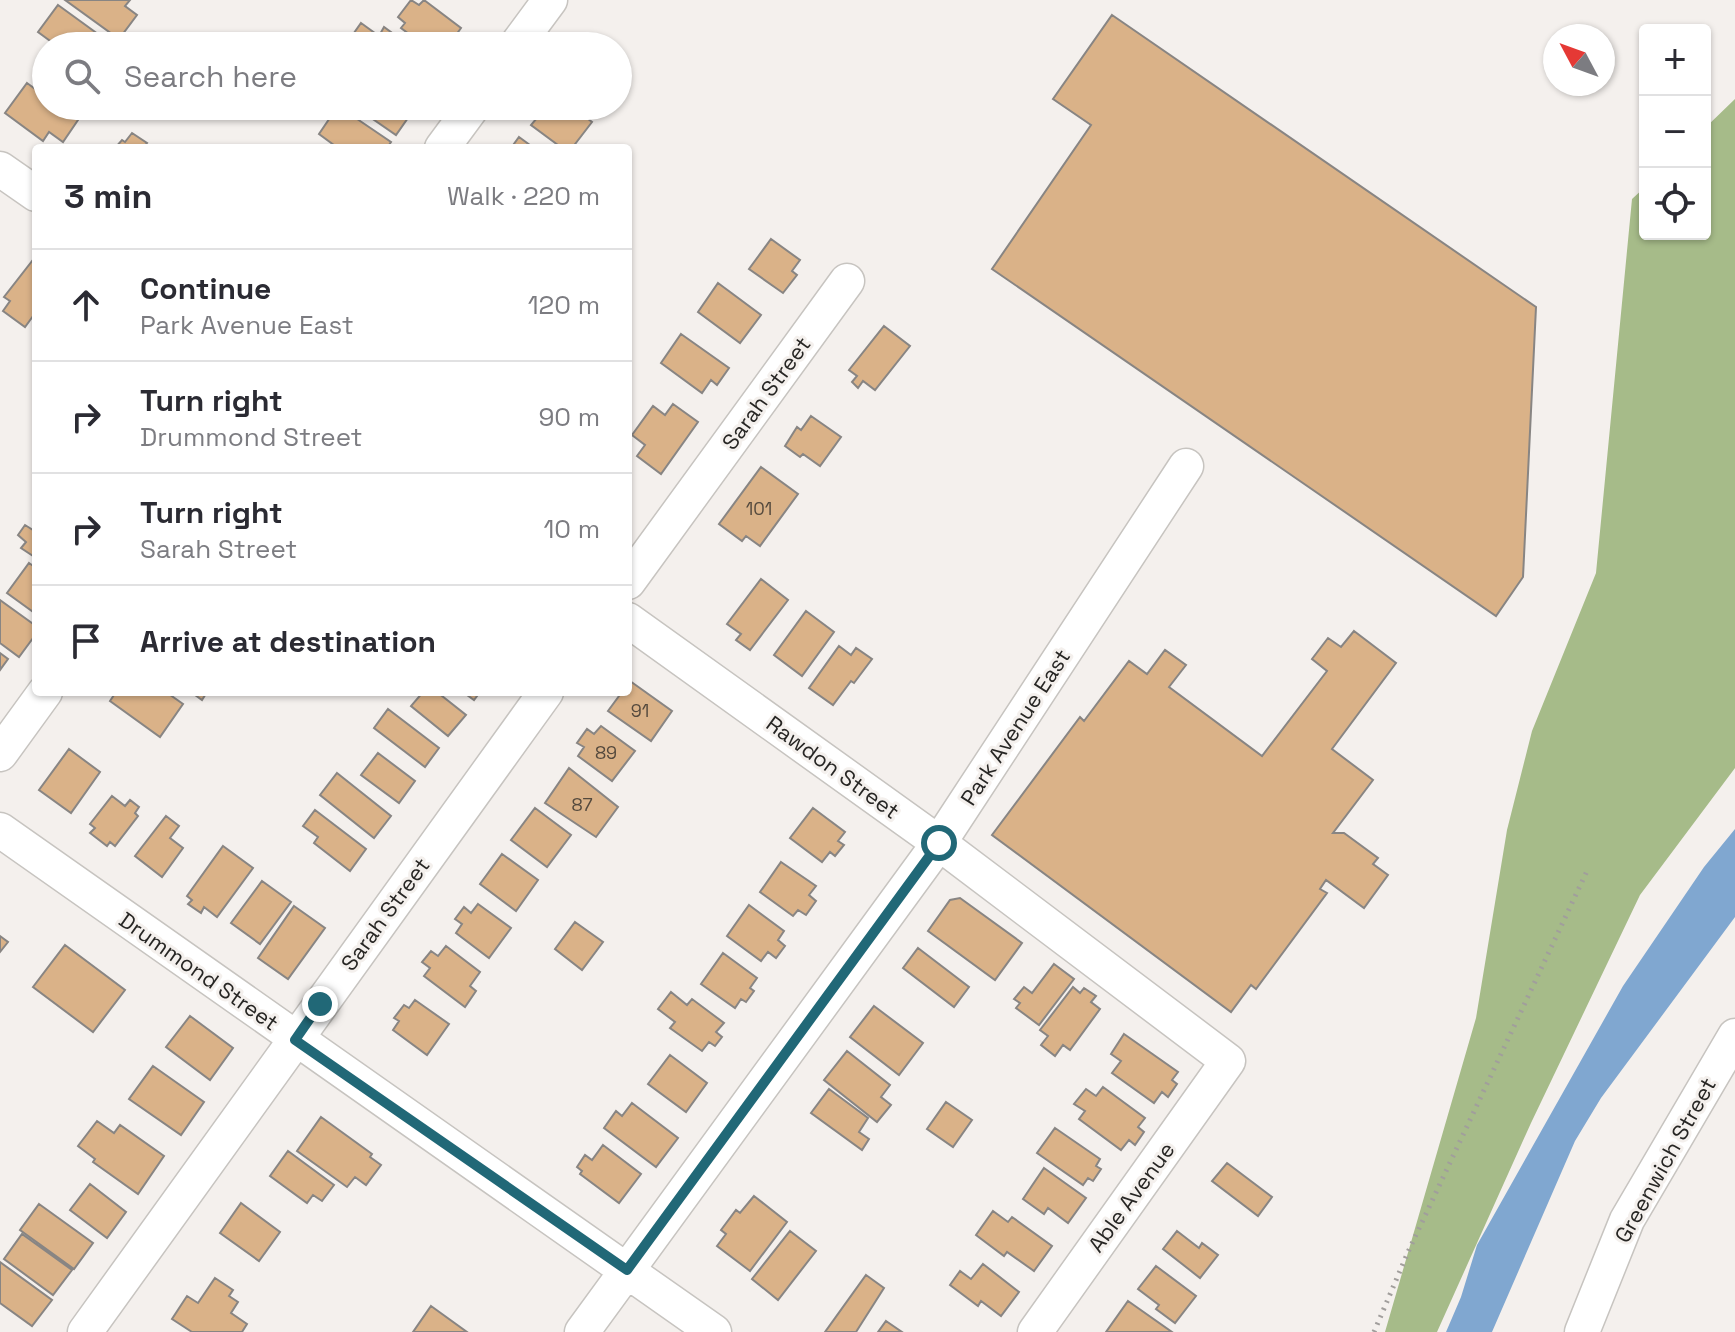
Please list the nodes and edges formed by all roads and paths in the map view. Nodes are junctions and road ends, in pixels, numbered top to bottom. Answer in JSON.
{"nodes":[{"id":1,"x":550,"y":0,"type":"edge"},
{"id":2,"x":526,"y":32,"type":"edge"},
{"id":3,"x":463,"y":120,"type":"edge"},
{"id":4,"x":445,"y":144,"type":"edge"},
{"id":5,"x":0,"y":169,"type":"edge"},
{"id":6,"x":32,"y":191,"type":"edge"},
{"id":7,"x":847,"y":281,"type":"dead end"},
{"id":8,"x":1186,"y":466,"type":"dead end"},
{"id":9,"x":632,"y":577,"type":"edge"},
{"id":10,"x":632,"y":623,"type":"edge"},
{"id":11,"x":42,"y":696,"type":"edge"},
{"id":12,"x":543,"y":696,"type":"edge"},
{"id":13,"x":0,"y":754,"type":"edge"},
{"id":14,"x":0,"y":830,"type":"edge"},
{"id":15,"x":939,"y":843,"type":"junction"},
{"id":16,"x":1587,"y":871,"type":"dead end"},
{"id":17,"x":1735,"y":1036,"type":"edge"},
{"id":18,"x":295,"y":1040,"type":"junction"},
{"id":19,"x":1228,"y":1061,"type":"joint"},
{"id":20,"x":627,"y":1270,"type":"junction"},
{"id":21,"x":85,"y":1332,"type":"edge"},
{"id":22,"x":582,"y":1332,"type":"edge"},
{"id":23,"x":714,"y":1332,"type":"edge"},
{"id":24,"x":1035,"y":1332,"type":"edge"},
{"id":25,"x":1374,"y":1332,"type":"edge"},
{"id":26,"x":1582,"y":1332,"type":"edge"}],
"edges":[{"from":1,"to":2,"type":"street"},
{"from":3,"to":4,"type":"street"},
{"from":5,"to":6,"type":"street"},
{"from":7,"to":9,"type":"street","name":"Sarah Street"},
{"from":8,"to":15,"type":"street","name":"Park Avenue East"},
{"from":10,"to":15,"type":"street","name":"Rawdon Street"},
{"from":11,"to":13,"type":"street"},
{"from":12,"to":18,"type":"street","name":"Sarah Street"},
{"from":14,"to":18,"type":"street","name":"Drummond Street"},
{"from":15,"to":19,"type":"street","name":"Rawdon Street"},
{"from":15,"to":20,"type":"street","name":"Park Avenue East"},
{"from":16,"to":25,"type":"path"},
{"from":17,"to":26,"type":"street","name":"Greenwich Street"},
{"from":18,"to":20,"type":"street","name":"Drummond Street"},
{"from":18,"to":21,"type":"street","name":"Sarah Street"},
{"from":19,"to":24,"type":"street","name":"Able Avenue"},
{"from":20,"to":22,"type":"street","name":"Park Avenue East"},
{"from":20,"to":23,"type":"street","name":"Drummond Street"}]}
